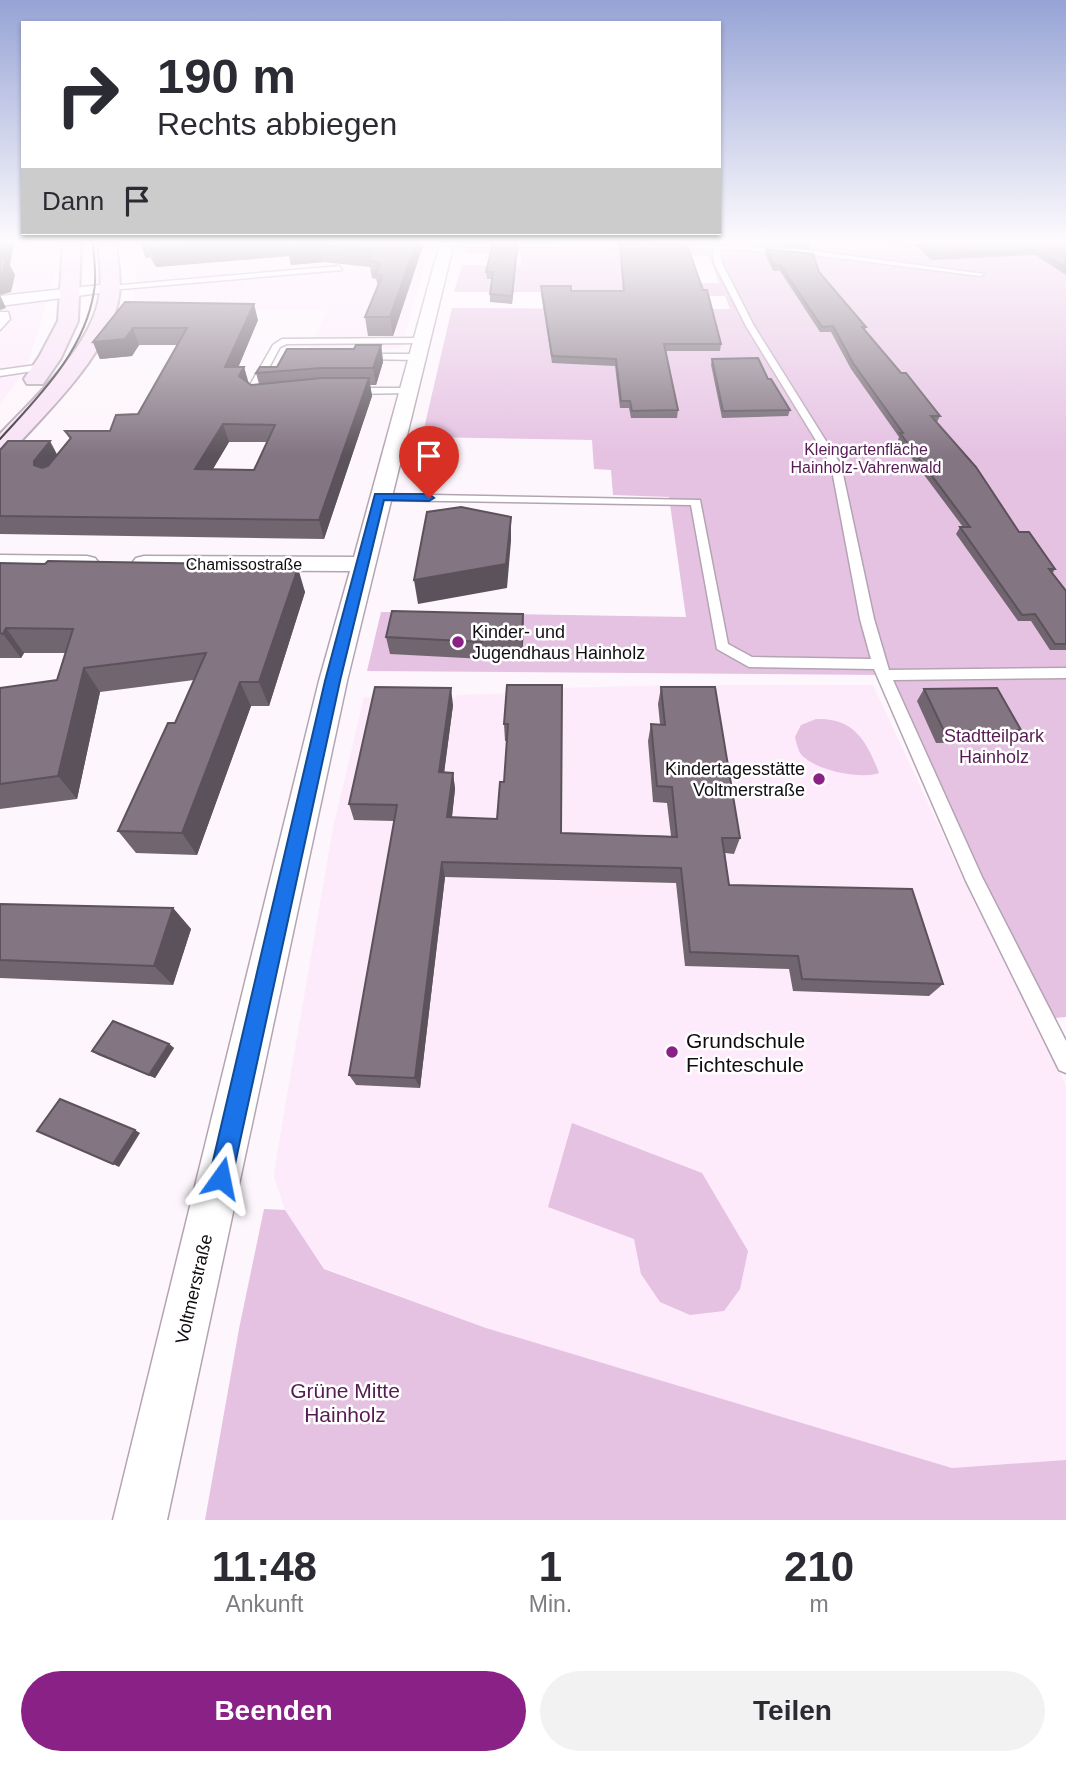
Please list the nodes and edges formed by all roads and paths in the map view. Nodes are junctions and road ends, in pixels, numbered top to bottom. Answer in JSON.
{"nodes":[{"id":1,"x":0,"y":314,"type":"edge"},
{"id":2,"x":69,"y":314,"type":"edge"},
{"id":3,"x":103,"y":314,"type":"edge"},
{"id":4,"x":428,"y":314,"type":"edge"},
{"id":5,"x":744,"y":314,"type":"edge"},
{"id":6,"x":0,"y":327,"type":"edge"},
{"id":7,"x":419,"y":349,"type":"junction"},
{"id":8,"x":349,"y":356,"type":"edge"},
{"id":9,"x":43,"y":367,"type":"junction"},
{"id":10,"x":0,"y":373,"type":"edge"},
{"id":11,"x":340,"y":390,"type":"edge"},
{"id":12,"x":407,"y":391,"type":"junction"},
{"id":13,"x":278,"y":396,"type":"edge"},
{"id":14,"x":0,"y":421,"type":"edge"},
{"id":15,"x":3,"y":452,"type":"edge"},
{"id":16,"x":379,"y":497,"type":"junction"},
{"id":17,"x":0,"y":562,"type":"edge"},
{"id":18,"x":362,"y":564,"type":"junction"},
{"id":19,"x":882,"y":669,"type":"junction"},
{"id":20,"x":1066,"y":673,"type":"edge"},
{"id":21,"x":1066,"y":1062,"type":"edge"},
{"id":22,"x":140,"y":1520,"type":"edge"}],
"edges":[{"from":1,"to":6,"type":"lane"},
{"from":2,"to":9,"type":"main road"},
{"from":3,"to":15,"type":"main road"},
{"from":4,"to":7,"type":"street","name":"Voltmerstraße"},
{"from":5,"to":19,"type":"lane"},
{"from":7,"to":8,"type":"lane"},
{"from":7,"to":12,"type":"street","name":"Voltmerstraße"},
{"from":7,"to":13,"type":"lane"},
{"from":9,"to":10,"type":"lane"},
{"from":9,"to":14,"type":"main road"},
{"from":11,"to":12,"type":"lane"},
{"from":12,"to":16,"type":"street","name":"Voltmerstraße"},
{"from":16,"to":18,"type":"street","name":"Voltmerstraße"},
{"from":16,"to":19,"type":"lane"},
{"from":17,"to":18,"type":"street","name":"Chamissostraße"},
{"from":18,"to":22,"type":"street","name":"Voltmerstraße"},
{"from":19,"to":20,"type":"lane"},
{"from":19,"to":21,"type":"lane"}]}
